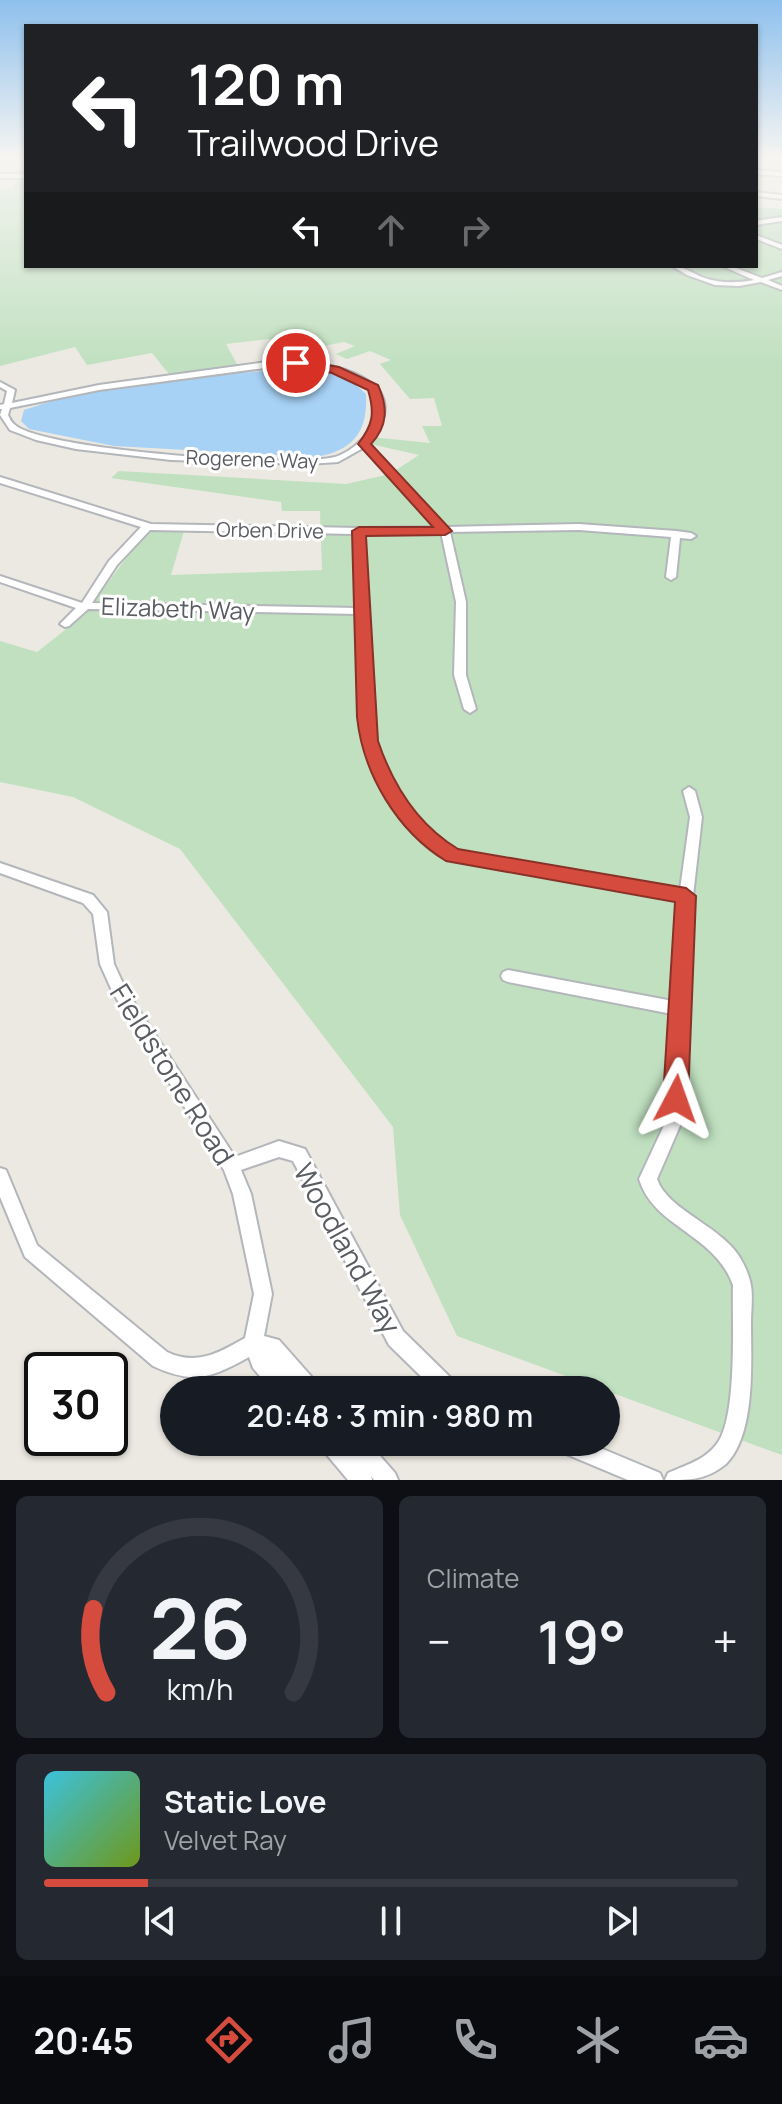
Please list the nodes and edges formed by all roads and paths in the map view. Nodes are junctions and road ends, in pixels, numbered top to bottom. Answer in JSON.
{"nodes":[{"id":1,"x":758,"y":238,"type":"edge"},
{"id":2,"x":782,"y":247,"type":"edge"},
{"id":3,"x":678,"y":268,"type":"edge"},
{"id":4,"x":730,"y":268,"type":"edge"},
{"id":5,"x":782,"y":274,"type":"edge"},
{"id":6,"x":761,"y":281,"type":"junction"},
{"id":7,"x":782,"y":288,"type":"edge"},
{"id":8,"x":0,"y":384,"type":"edge"},
{"id":9,"x":3,"y":407,"type":"edge"},
{"id":10,"x":364,"y":444,"type":"junction"},
{"id":11,"x":0,"y":480,"type":"edge"},
{"id":12,"x":147,"y":527,"type":"junction"},
{"id":13,"x":359,"y":531,"type":"junction"},
{"id":14,"x":445,"y":531,"type":"junction"},
{"id":15,"x":676,"y":534,"type":"junction"},
{"id":16,"x":691,"y":536,"type":"dead end"},
{"id":17,"x":671,"y":577,"type":"dead end"},
{"id":18,"x":0,"y":579,"type":"edge"},
{"id":19,"x":85,"y":606,"type":"junction"},
{"id":20,"x":361,"y":611,"type":"junction"},
{"id":21,"x":65,"y":624,"type":"dead end"},
{"id":22,"x":470,"y":709,"type":"dead end"},
{"id":23,"x":689,"y":791,"type":"dead end"},
{"id":24,"x":0,"y":868,"type":"edge"},
{"id":25,"x":686,"y":896,"type":"junction"},
{"id":26,"x":508,"y":976,"type":"dead end"},
{"id":27,"x":681,"y":1009,"type":"junction"},
{"id":28,"x":231,"y":1166,"type":"junction"},
{"id":29,"x":0,"y":1176,"type":"edge"},
{"id":30,"x":253,"y":1344,"type":"junction"},
{"id":31,"x":273,"y":1376,"type":"edge"},
{"id":32,"x":298,"y":1376,"type":"edge"},
{"id":33,"x":435,"y":1376,"type":"edge"},
{"id":34,"x":341,"y":1456,"type":"edge"},
{"id":35,"x":367,"y":1456,"type":"edge"},
{"id":36,"x":595,"y":1456,"type":"edge"},
{"id":37,"x":362,"y":1480,"type":"edge"},
{"id":38,"x":388,"y":1480,"type":"edge"},
{"id":39,"x":653,"y":1480,"type":"edge"},
{"id":40,"x":675,"y":1480,"type":"edge"}],
"edges":[{"from":1,"to":2,"type":"street"},
{"from":3,"to":6,"type":"street"},
{"from":4,"to":6,"type":"street"},
{"from":5,"to":6,"type":"street"},
{"from":6,"to":7,"type":"street"},
{"from":8,"to":9,"type":"street","name":"Rogerene Way"},
{"from":9,"to":10,"type":"street","name":"Rogerene Way"},
{"from":9,"to":10,"type":"street"},
{"from":10,"to":14,"type":"street"},
{"from":11,"to":12,"type":"street","name":"Orben Drive"},
{"from":12,"to":13,"type":"street","name":"Orben Drive"},
{"from":12,"to":19,"type":"street"},
{"from":13,"to":14,"type":"street","name":"Orben Drive"},
{"from":13,"to":20,"type":"street"},
{"from":14,"to":15,"type":"street","name":"Orben Drive"},
{"from":14,"to":22,"type":"street"},
{"from":15,"to":16,"type":"street","name":"Orben Drive"},
{"from":15,"to":17,"type":"street"},
{"from":18,"to":19,"type":"street","name":"Elizabeth Way"},
{"from":19,"to":20,"type":"street","name":"Elizabeth Way"},
{"from":19,"to":21,"type":"street"},
{"from":20,"to":25,"type":"street"},
{"from":23,"to":25,"type":"street"},
{"from":24,"to":28,"type":"street","name":"Fieldstone Road"},
{"from":25,"to":27,"type":"street"},
{"from":26,"to":27,"type":"street"},
{"from":27,"to":40,"type":"street"},
{"from":28,"to":30,"type":"street","name":"Fieldstone Road"},
{"from":28,"to":33,"type":"street","name":"Woodland Way"},
{"from":29,"to":30,"type":"street"},
{"from":30,"to":31,"type":"street"},
{"from":30,"to":32,"type":"street"},
{"from":34,"to":37,"type":"street"},
{"from":35,"to":38,"type":"street"},
{"from":36,"to":39,"type":"street"}]}
